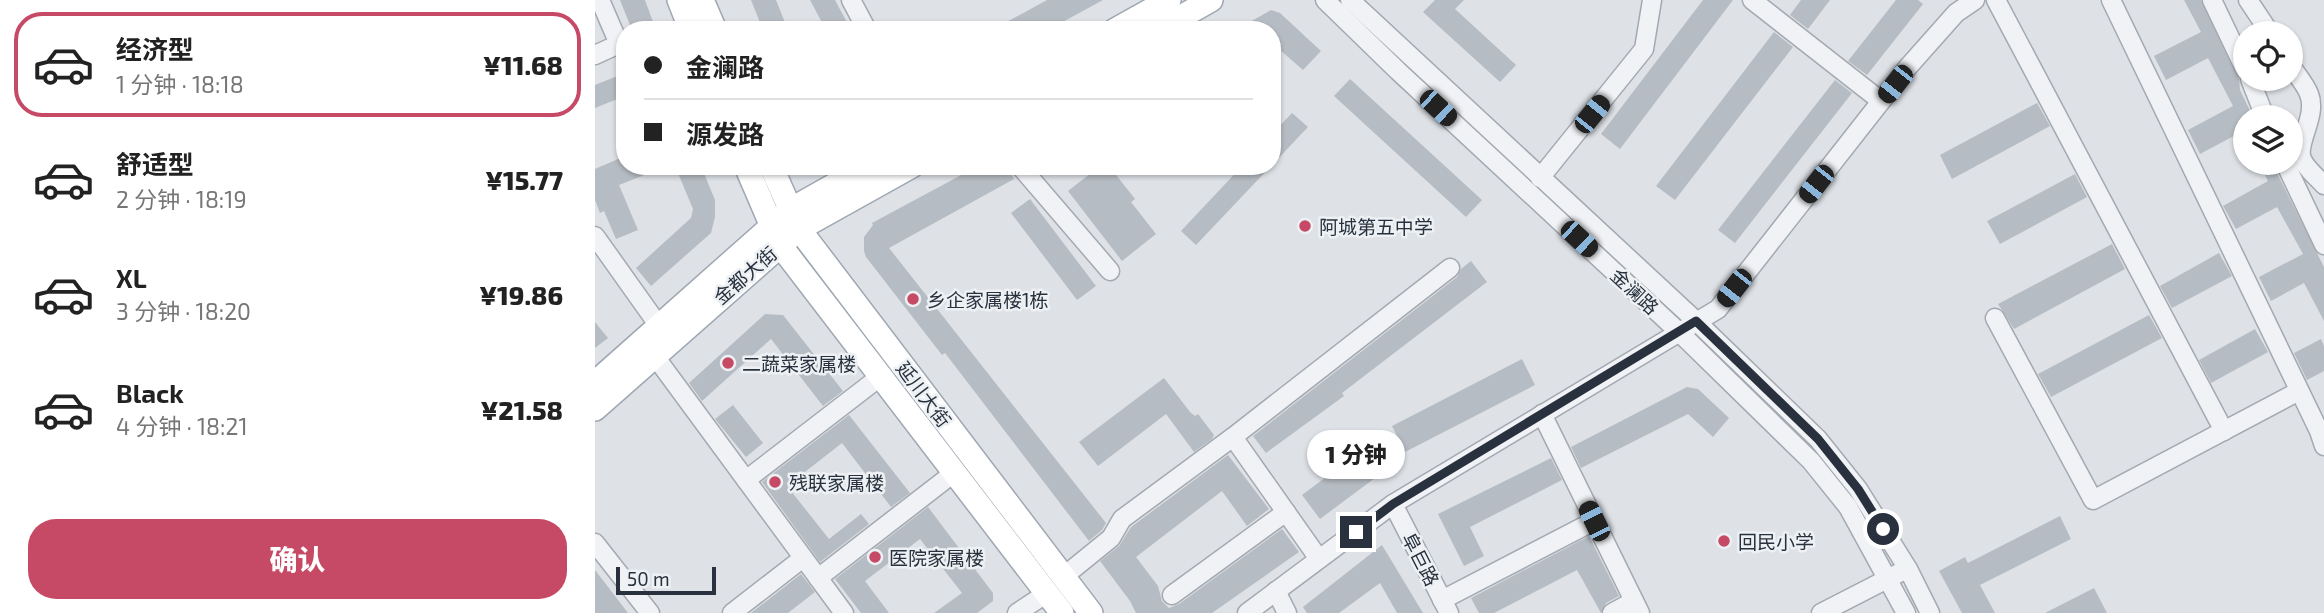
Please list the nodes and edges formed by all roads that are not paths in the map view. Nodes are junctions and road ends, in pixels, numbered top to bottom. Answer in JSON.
{"nodes":[{"id":1,"x":600,"y":0,"type":"edge"},
{"id":2,"x":679,"y":0,"type":"edge"},
{"id":3,"x":702,"y":0,"type":"edge"},
{"id":4,"x":851,"y":0,"type":"edge"},
{"id":5,"x":1169,"y":0,"type":"edge"},
{"id":6,"x":1211,"y":0,"type":"edge"},
{"id":7,"x":1325,"y":0,"type":"edge"},
{"id":8,"x":1350,"y":0,"type":"edge"},
{"id":9,"x":1652,"y":0,"type":"edge"},
{"id":10,"x":1752,"y":0,"type":"edge"},
{"id":11,"x":1975,"y":0,"type":"edge"},
{"id":12,"x":1997,"y":0,"type":"edge"},
{"id":13,"x":2111,"y":0,"type":"edge"},
{"id":14,"x":2211,"y":0,"type":"edge"},
{"id":15,"x":2248,"y":0,"type":"edge"},
{"id":16,"x":687,"y":21,"type":"edge"},
{"id":17,"x":711,"y":21,"type":"edge"},
{"id":18,"x":862,"y":21,"type":"edge"},
{"id":19,"x":1131,"y":21,"type":"edge"},
{"id":20,"x":1174,"y":21,"type":"edge"},
{"id":21,"x":2262,"y":21,"type":"edge"},
{"id":22,"x":616,"y":37,"type":"edge"},
{"id":23,"x":616,"y":45,"type":"edge"},
{"id":24,"x":2233,"y":45,"type":"edge"},
{"id":25,"x":595,"y":55,"type":"edge"},
{"id":26,"x":2303,"y":84,"type":"edge"},
{"id":27,"x":1881,"y":102,"type":"junction"},
{"id":28,"x":750,"y":175,"type":"edge"},
{"id":29,"x":775,"y":175,"type":"edge"},
{"id":30,"x":855,"y":175,"type":"edge"},
{"id":31,"x":892,"y":175,"type":"edge"},
{"id":32,"x":1028,"y":175,"type":"edge"},
{"id":33,"x":2291,"y":175,"type":"edge"},
{"id":34,"x":1540,"y":178,"type":"junction"},
{"id":35,"x":2324,"y":185,"type":"edge"},
{"id":36,"x":794,"y":219,"type":"junction"},
{"id":37,"x":775,"y":235,"type":"junction"},
{"id":38,"x":595,"y":236,"type":"edge"},
{"id":39,"x":2324,"y":244,"type":"edge"},
{"id":40,"x":1450,"y":268,"type":"dead end"},
{"id":41,"x":1110,"y":271,"type":"dead end"},
{"id":42,"x":1995,"y":318,"type":"dead end"},
{"id":43,"x":1696,"y":321,"type":"junction"},
{"id":44,"x":659,"y":326,"type":"junction"},
{"id":45,"x":1679,"y":332,"type":"junction"},
{"id":46,"x":654,"y":355,"type":"junction"},
{"id":47,"x":881,"y":376,"type":"junction"},
{"id":48,"x":595,"y":383,"type":"edge"},
{"id":49,"x":2299,"y":391,"type":"junction"},
{"id":50,"x":595,"y":409,"type":"edge"},
{"id":51,"x":1542,"y":415,"type":"junction"},
{"id":52,"x":2224,"y":431,"type":"junction"},
{"id":53,"x":1233,"y":437,"type":"junction"},
{"id":54,"x":2324,"y":446,"type":"edge"},
{"id":55,"x":955,"y":472,"type":"junction"},
{"id":56,"x":746,"y":480,"type":"junction"},
{"id":57,"x":1393,"y":504,"type":"junction"},
{"id":58,"x":1286,"y":512,"type":"junction"},
{"id":59,"x":1594,"y":521,"type":"junction"},
{"id":60,"x":595,"y":543,"type":"edge"},
{"id":61,"x":803,"y":558,"type":"junction"},
{"id":62,"x":1319,"y":559,"type":"junction"},
{"id":63,"x":1908,"y":569,"type":"junction"},
{"id":64,"x":818,"y":578,"type":"junction"},
{"id":65,"x":1888,"y":579,"type":"junction"},
{"id":66,"x":1055,"y":585,"type":"junction"},
{"id":67,"x":1276,"y":591,"type":"junction"},
{"id":68,"x":1172,"y":595,"type":"dead end"},
{"id":69,"x":1445,"y":606,"type":"edge"},
{"id":70,"x":1637,"y":607,"type":"edge"},
{"id":71,"x":650,"y":613,"type":"edge"},
{"id":72,"x":732,"y":613,"type":"edge"},
{"id":73,"x":844,"y":613,"type":"edge"},
{"id":74,"x":1017,"y":613,"type":"edge"},
{"id":75,"x":1062,"y":613,"type":"edge"},
{"id":76,"x":1090,"y":613,"type":"edge"},
{"id":77,"x":1247,"y":613,"type":"edge"},
{"id":78,"x":1287,"y":613,"type":"edge"},
{"id":79,"x":1612,"y":613,"type":"edge"},
{"id":80,"x":1821,"y":613,"type":"edge"},
{"id":81,"x":1906,"y":613,"type":"edge"},
{"id":82,"x":1930,"y":613,"type":"edge"}],
"edges":[{"from":1,"to":22,"type":"street"},
{"from":2,"to":16,"type":"main road"},
{"from":3,"to":17,"type":"main road"},
{"from":4,"to":18,"type":"street"},
{"from":5,"to":19,"type":"main road"},
{"from":6,"to":20,"type":"main road"},
{"from":7,"to":45,"type":"street","name":"金澜路"},
{"from":8,"to":34,"type":"street","name":"金澜路"},
{"from":9,"to":34,"type":"street"},
{"from":10,"to":27,"type":"street"},
{"from":11,"to":27,"type":"street"},
{"from":12,"to":52,"type":"street"},
{"from":13,"to":49,"type":"street"},
{"from":14,"to":24,"type":"street"},
{"from":15,"to":21,"type":"street"},
{"from":23,"to":25,"type":"street"},
{"from":26,"to":35,"type":"street"},
{"from":27,"to":43,"type":"street"},
{"from":28,"to":37,"type":"main road","name":"延川大街"},
{"from":29,"to":36,"type":"main road","name":"延川大街"},
{"from":30,"to":36,"type":"main road","name":"金都大街"},
{"from":31,"to":36,"type":"main road","name":"金都大街"},
{"from":32,"to":41,"type":"street"},
{"from":33,"to":39,"type":"street"},
{"from":34,"to":43,"type":"street","name":"金澜路"},
{"from":36,"to":37,"type":"main road","name":"金都大街"},
{"from":36,"to":66,"type":"main road","name":"延川大街"},
{"from":37,"to":44,"type":"main road","name":"金都大街"},
{"from":37,"to":46,"type":"main road","name":"金都大街"},
{"from":37,"to":47,"type":"main road","name":"延川大街"},
{"from":38,"to":44,"type":"street"},
{"from":40,"to":53,"type":"street"},
{"from":42,"to":52,"type":"street"},
{"from":43,"to":45,"type":"street"},
{"from":43,"to":63,"type":"street","name":"金澜路"},
{"from":44,"to":48,"type":"main road","name":"金都大街"},
{"from":45,"to":51,"type":"street"},
{"from":45,"to":65,"type":"street","name":"金澜路"},
{"from":46,"to":50,"type":"main road","name":"金都大街"},
{"from":46,"to":56,"type":"street"},
{"from":47,"to":55,"type":"main road","name":"延川大街"},
{"from":47,"to":56,"type":"street"},
{"from":49,"to":52,"type":"street"},
{"from":49,"to":54,"type":"street"},
{"from":51,"to":57,"type":"street"},
{"from":51,"to":59,"type":"street"},
{"from":53,"to":58,"type":"street"},
{"from":53,"to":66,"type":"street"},
{"from":55,"to":64,"type":"street"},
{"from":55,"to":66,"type":"main road","name":"延川大街"},
{"from":56,"to":61,"type":"street"},
{"from":57,"to":62,"type":"street"},
{"from":57,"to":69,"type":"street","name":"阜巨路"},
{"from":58,"to":62,"type":"street"},
{"from":58,"to":68,"type":"street"},
{"from":59,"to":69,"type":"street"},
{"from":59,"to":70,"type":"street"},
{"from":60,"to":71,"type":"street"},
{"from":61,"to":64,"type":"street"},
{"from":61,"to":72,"type":"street"},
{"from":62,"to":67,"type":"street"},
{"from":63,"to":65,"type":"street"},
{"from":63,"to":82,"type":"street","name":"金澜路"},
{"from":64,"to":73,"type":"street"},
{"from":65,"to":80,"type":"street"},
{"from":65,"to":81,"type":"street","name":"金澜路"},
{"from":66,"to":74,"type":"street"},
{"from":66,"to":75,"type":"main road","name":"延川大街"},
{"from":66,"to":76,"type":"main road","name":"延川大街"},
{"from":67,"to":77,"type":"street"},
{"from":67,"to":78,"type":"street"},
{"from":70,"to":79,"type":"street"}]}
